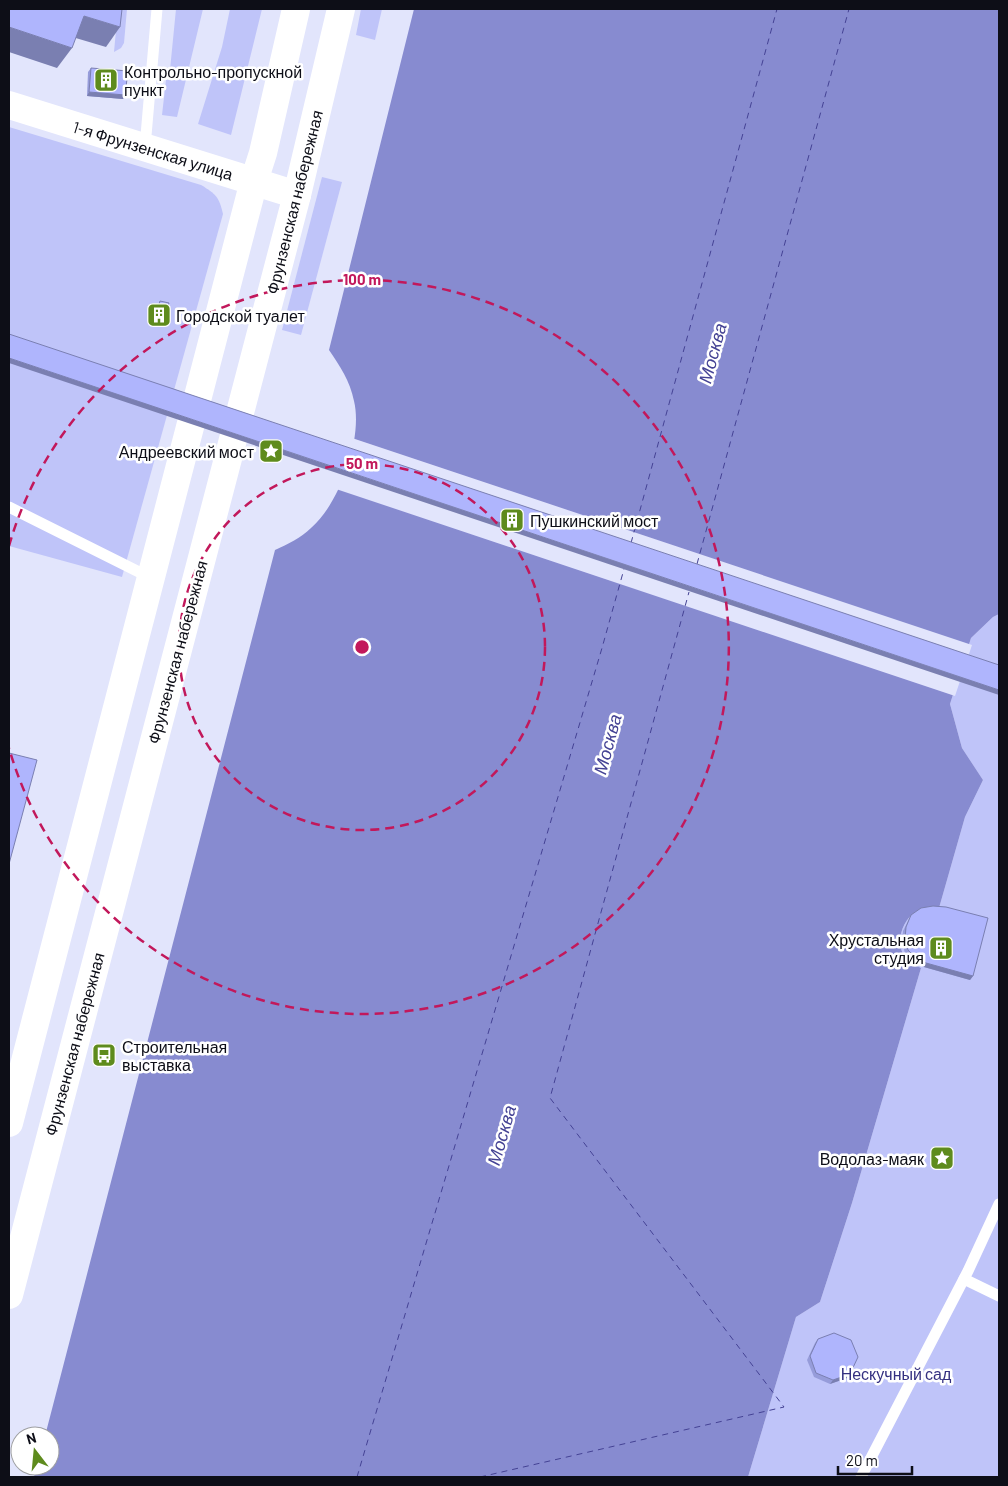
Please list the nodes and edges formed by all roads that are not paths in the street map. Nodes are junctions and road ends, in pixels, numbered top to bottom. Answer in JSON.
{"nodes":[{"id":1,"x":157,"y":9,"type":"edge"},
{"id":2,"x":296,"y":9,"type":"edge"},
{"id":3,"x":341,"y":9,"type":"edge"},
{"id":4,"x":9,"y":105,"type":"edge"},
{"id":5,"x":145,"y":147,"type":"junction"},
{"id":6,"x":254,"y":182,"type":"junction"},
{"id":7,"x":297,"y":195,"type":"junction"},
{"id":8,"x":9,"y":507,"type":"edge"},
{"id":9,"x":151,"y":578,"type":"junction"},
{"id":10,"x":9,"y":1123,"type":"edge"},
{"id":11,"x":999,"y":1204,"type":"edge"},
{"id":12,"x":964,"y":1279,"type":"junction"},
{"id":13,"x":9,"y":1295,"type":"edge"},
{"id":14,"x":999,"y":1296,"type":"edge"},
{"id":15,"x":861,"y":1477,"type":"edge"}],
"edges":[{"from":1,"to":5,"type":"lane"},
{"from":2,"to":6,"type":"main road"},
{"from":3,"to":7,"type":"main road","name":"Фрунзенская набережная"},
{"from":4,"to":5,"type":"main road","name":"1-я Фрунзенская улица"},
{"from":5,"to":6,"type":"main road","name":"1-я Фрунзенская улица"},
{"from":6,"to":7,"type":"main road","name":"1-я Фрунзенская улица"},
{"from":6,"to":9,"type":"main road"},
{"from":7,"to":13,"type":"main road","name":"Фрунзенская набережная"},
{"from":8,"to":9,"type":"lane"},
{"from":9,"to":10,"type":"main road"},
{"from":11,"to":12,"type":"lane"},
{"from":12,"to":14,"type":"lane"},
{"from":12,"to":15,"type":"lane"}]}
